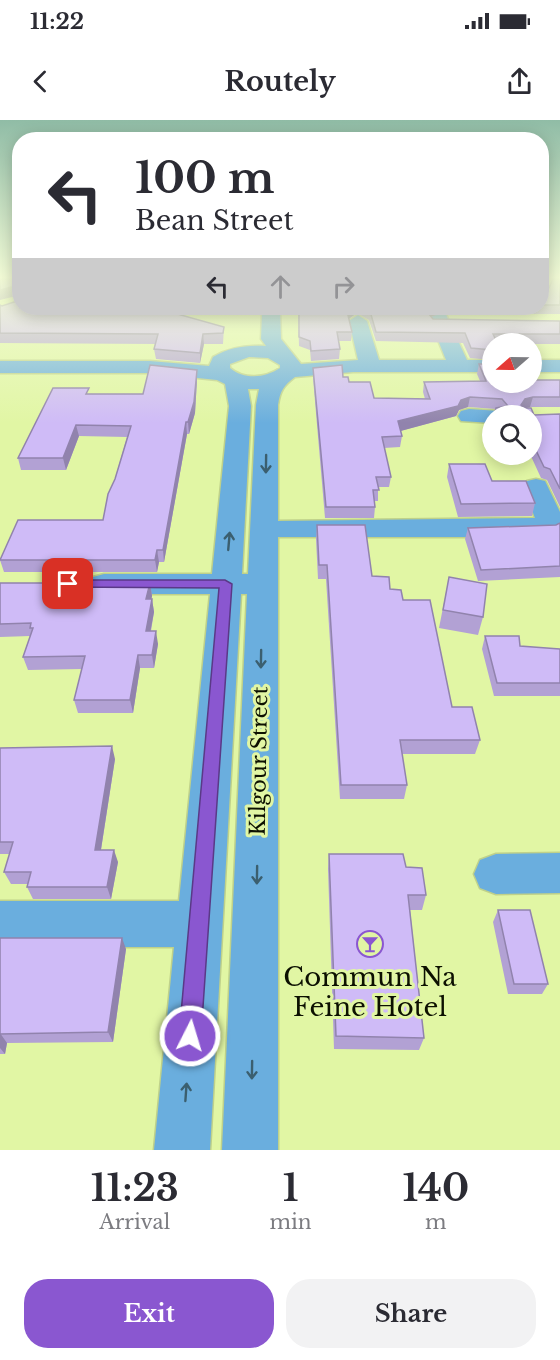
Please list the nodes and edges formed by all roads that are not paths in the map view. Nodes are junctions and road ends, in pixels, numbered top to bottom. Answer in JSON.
{"nodes":[{"id":1,"x":244,"y":327,"type":"edge"},
{"id":2,"x":271,"y":327,"type":"edge"},
{"id":3,"x":358,"y":327,"type":"edge"},
{"id":4,"x":442,"y":327,"type":"edge"},
{"id":5,"x":230,"y":366,"type":"junction"},
{"id":6,"x":286,"y":366,"type":"junction"},
{"id":7,"x":361,"y":366,"type":"junction"},
{"id":8,"x":459,"y":366,"type":"junction"},
{"id":9,"x":482,"y":366,"type":"edge"},
{"id":10,"x":542,"y":366,"type":"edge"},
{"id":11,"x":560,"y":366,"type":"edge"},
{"id":12,"x":0,"y":367,"type":"edge"},
{"id":13,"x":536,"y":487,"type":"dead end"},
{"id":14,"x":265,"y":529,"type":"junction"},
{"id":15,"x":80,"y":584,"type":"edge"},
{"id":16,"x":244,"y":584,"type":"junction"},
{"id":17,"x":560,"y":873,"type":"edge"},
{"id":18,"x":495,"y":874,"type":"dead end"},
{"id":19,"x":0,"y":924,"type":"edge"},
{"id":20,"x":199,"y":924,"type":"junction"},
{"id":21,"x":182,"y":1150,"type":"edge"},
{"id":22,"x":250,"y":1150,"type":"edge"}],
"edges":[{"from":1,"to":5,"type":"street","name":"Kilgour Street"},
{"from":2,"to":6,"type":"street"},
{"from":3,"to":7,"type":"street"},
{"from":4,"to":8,"type":"street"},
{"from":5,"to":6,"type":"street"},
{"from":5,"to":6,"type":"street"},
{"from":5,"to":12,"type":"street"},
{"from":16,"to":5,"type":"street","name":"Kilgour Street","one_way":true},
{"from":6,"to":7,"type":"street"},
{"from":6,"to":14,"type":"street","name":"Kilgour Street","one_way":true},
{"from":7,"to":8,"type":"street"},
{"from":8,"to":9,"type":"street"},
{"from":10,"to":11,"type":"street"},
{"from":13,"to":14,"type":"street"},
{"from":14,"to":16,"type":"street","name":"Kilgour Street"},
{"from":15,"to":16,"type":"street"},
{"from":16,"to":20,"type":"street","name":"Kilgour Street"},
{"from":16,"to":22,"type":"street","name":"Kilgour Street","one_way":true},
{"from":17,"to":18,"type":"street"},
{"from":19,"to":20,"type":"street"},
{"from":21,"to":20,"type":"street","name":"Kilgour Street","one_way":true}]}
